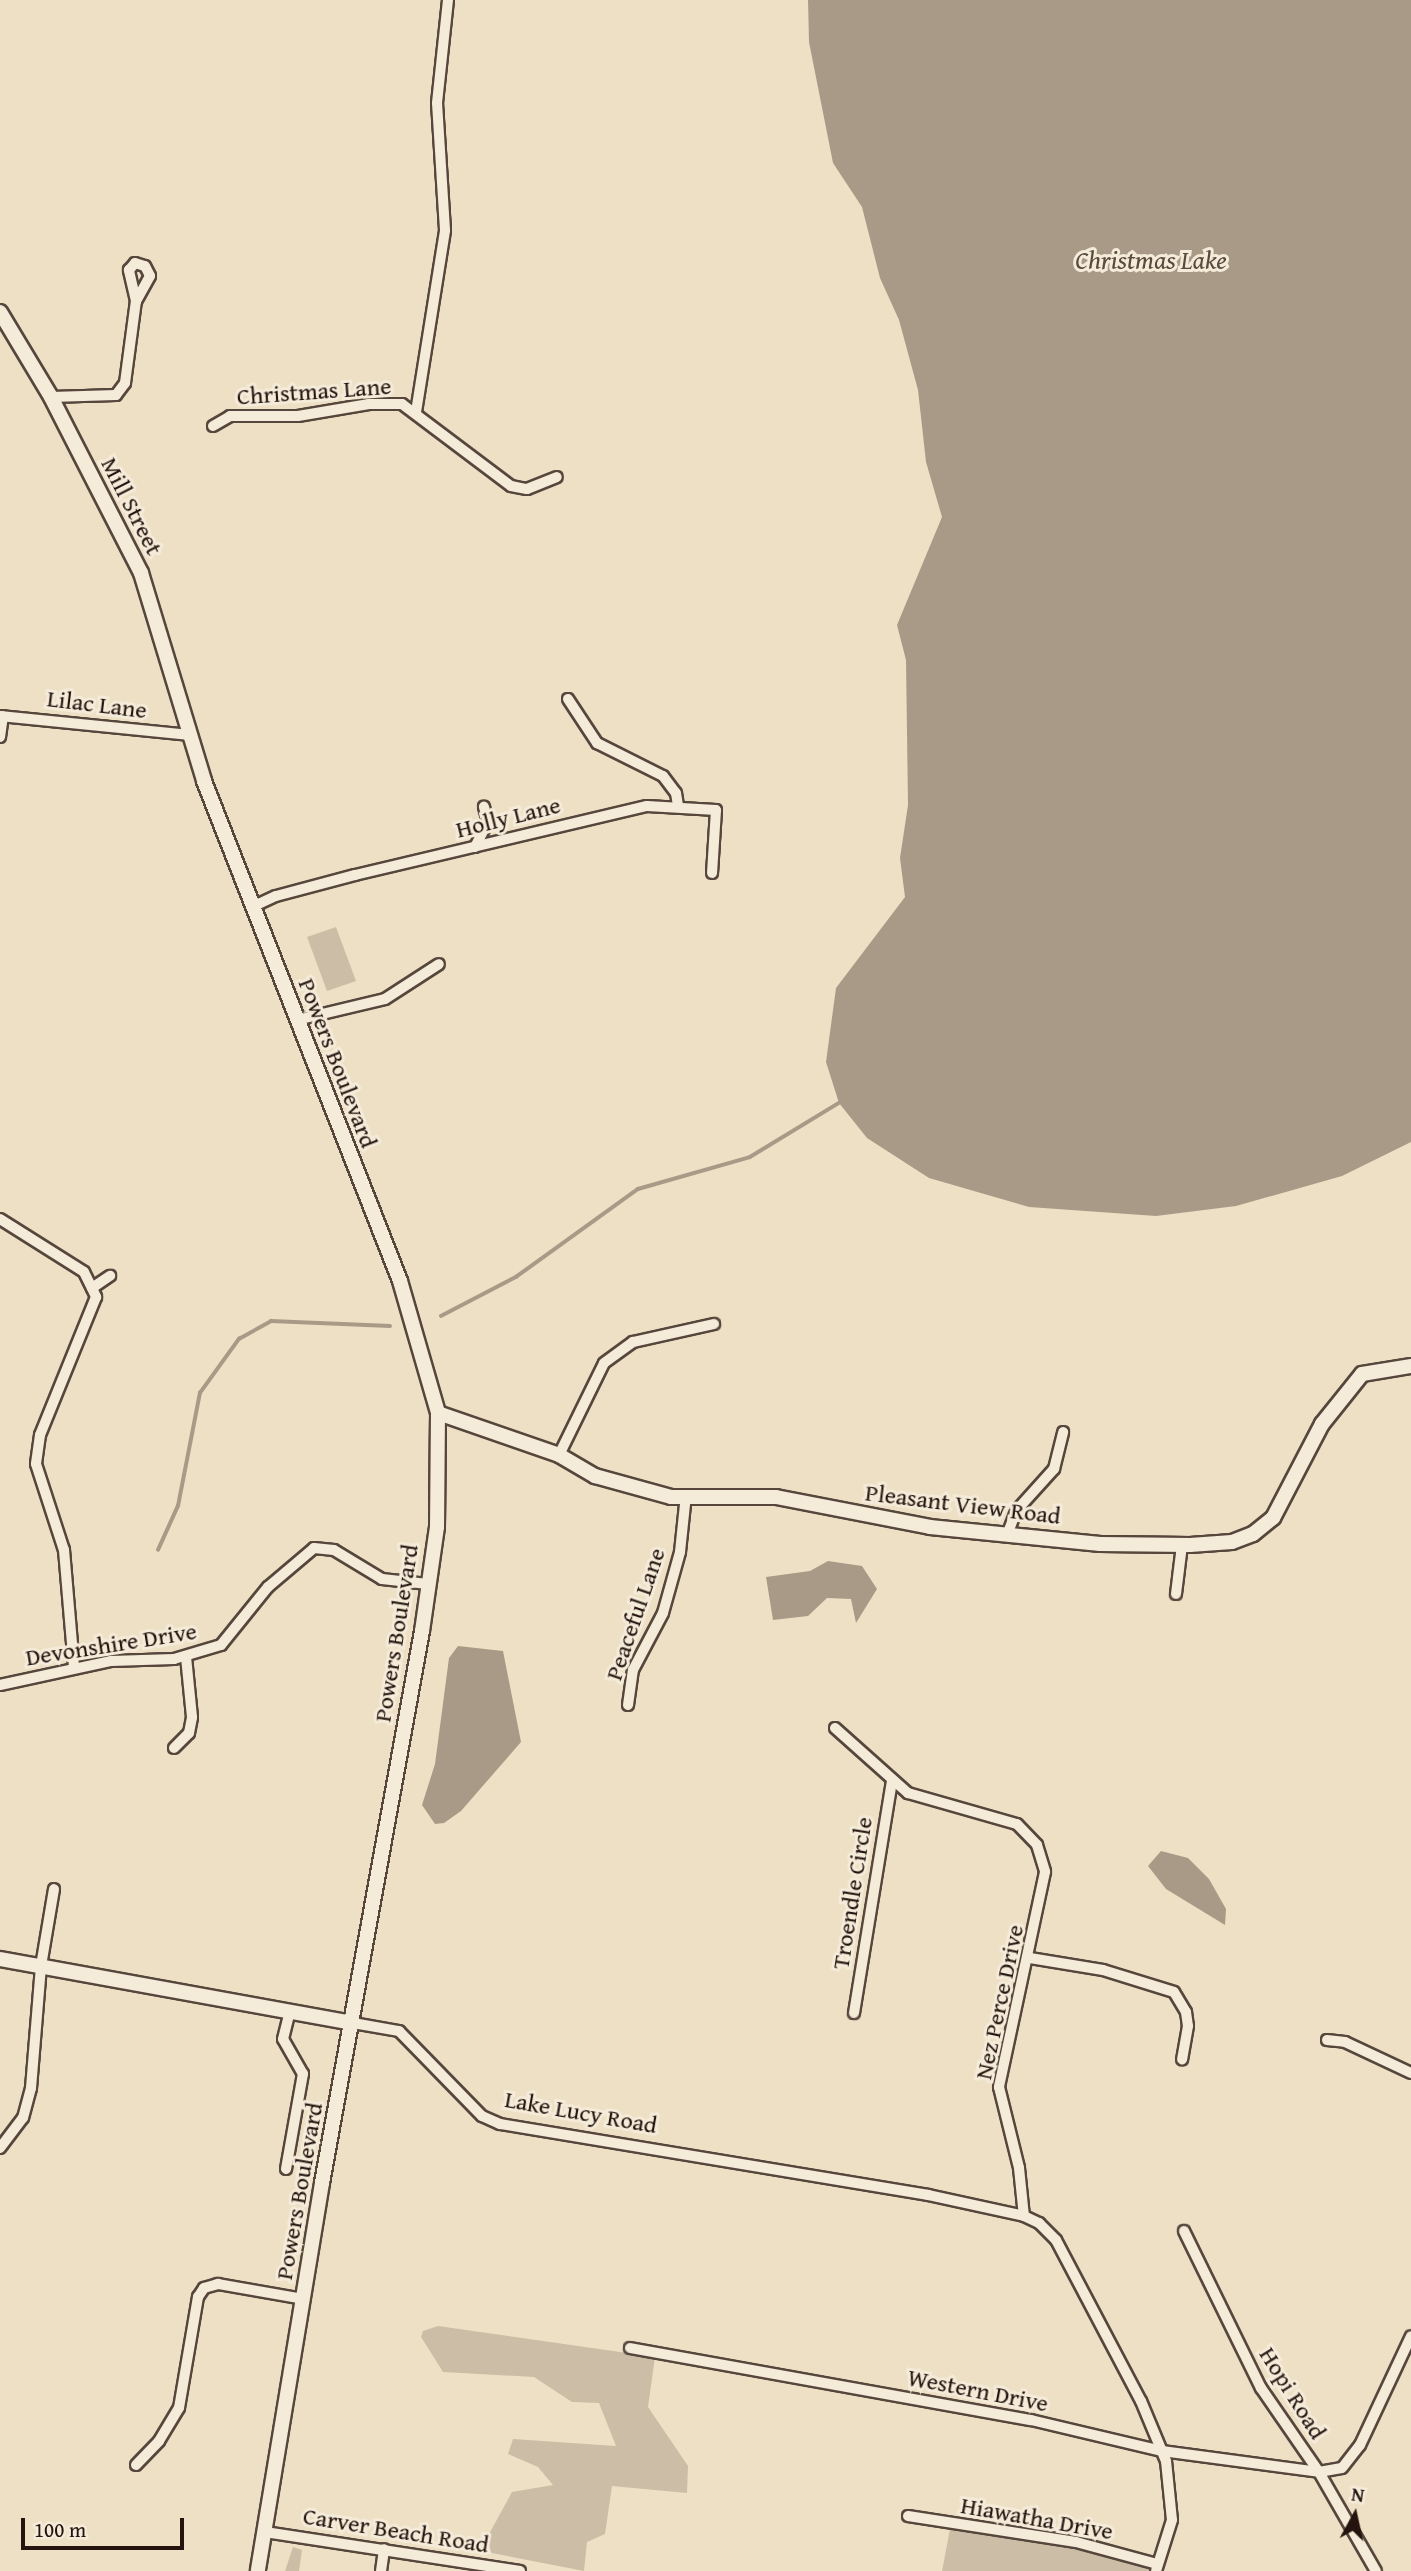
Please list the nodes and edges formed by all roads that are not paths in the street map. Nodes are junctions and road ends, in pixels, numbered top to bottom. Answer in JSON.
{"nodes":[{"id":1,"x":448,"y":0,"type":"edge"},
{"id":2,"x":136,"y":301,"type":"dead end"},
{"id":3,"x":0,"y":312,"type":"edge"},
{"id":4,"x":51,"y":397,"type":"junction"},
{"id":5,"x":416,"y":412,"type":"junction"},
{"id":6,"x":213,"y":426,"type":"dead end"},
{"id":7,"x":557,"y":477,"type":"dead end"},
{"id":8,"x":568,"y":699,"type":"dead end"},
{"id":9,"x":2,"y":716,"type":"edge"},
{"id":10,"x":190,"y":735,"type":"junction"},
{"id":11,"x":0,"y":737,"type":"edge"},
{"id":12,"x":678,"y":805,"type":"junction"},
{"id":13,"x":484,"y":807,"type":"dead end"},
{"id":14,"x":475,"y":847,"type":"junction"},
{"id":15,"x":712,"y":873,"type":"dead end"},
{"id":16,"x":252,"y":907,"type":"junction"},
{"id":17,"x":439,"y":964,"type":"dead end"},
{"id":18,"x":297,"y":1020,"type":"junction"},
{"id":19,"x":0,"y":1219,"type":"edge"},
{"id":20,"x":110,"y":1276,"type":"dead end"},
{"id":21,"x":92,"y":1288,"type":"junction"},
{"id":22,"x":714,"y":1324,"type":"dead end"},
{"id":23,"x":1411,"y":1366,"type":"edge"},
{"id":24,"x":438,"y":1413,"type":"junction"},
{"id":25,"x":1063,"y":1432,"type":"dead end"},
{"id":26,"x":559,"y":1455,"type":"junction"},
{"id":27,"x":686,"y":1495,"type":"junction"},
{"id":28,"x":1007,"y":1535,"type":"junction"},
{"id":29,"x":1182,"y":1545,"type":"junction"},
{"id":30,"x":428,"y":1584,"type":"junction"},
{"id":31,"x":1176,"y":1594,"type":"dead end"},
{"id":32,"x":186,"y":1657,"type":"junction"},
{"id":33,"x":74,"y":1667,"type":"junction"},
{"id":34,"x":0,"y":1685,"type":"edge"},
{"id":35,"x":628,"y":1705,"type":"dead end"},
{"id":36,"x":835,"y":1728,"type":"dead end"},
{"id":37,"x":174,"y":1748,"type":"dead end"},
{"id":38,"x":892,"y":1780,"type":"junction"},
{"id":39,"x":54,"y":1889,"type":"dead end"},
{"id":40,"x":1030,"y":1958,"type":"junction"},
{"id":41,"x":0,"y":1959,"type":"edge"},
{"id":42,"x":41,"y":1966,"type":"junction"},
{"id":43,"x":290,"y":2011,"type":"junction"},
{"id":44,"x":854,"y":2013,"type":"dead end"},
{"id":45,"x":353,"y":2023,"type":"junction"},
{"id":46,"x":1327,"y":2040,"type":"dead end"},
{"id":47,"x":1182,"y":2059,"type":"dead end"},
{"id":48,"x":1411,"y":2073,"type":"edge"},
{"id":49,"x":0,"y":2148,"type":"edge"},
{"id":50,"x":286,"y":2169,"type":"dead end"},
{"id":51,"x":1024,"y":2217,"type":"junction"},
{"id":52,"x":1184,"y":2231,"type":"dead end"},
{"id":53,"x":304,"y":2299,"type":"junction"},
{"id":54,"x":1411,"y":2336,"type":"edge"},
{"id":55,"x":630,"y":2348,"type":"dead end"},
{"id":56,"x":1162,"y":2451,"type":"junction"},
{"id":57,"x":136,"y":2465,"type":"dead end"},
{"id":58,"x":1319,"y":2472,"type":"junction"},
{"id":59,"x":908,"y":2516,"type":"dead end"},
{"id":60,"x":265,"y":2532,"type":"junction"},
{"id":61,"x":384,"y":2549,"type":"junction"},
{"id":62,"x":1157,"y":2567,"type":"edge"},
{"id":63,"x":258,"y":2571,"type":"edge"},
{"id":64,"x":381,"y":2571,"type":"edge"},
{"id":65,"x":520,"y":2571,"type":"edge"},
{"id":66,"x":1376,"y":2571,"type":"edge"}],
"edges":[{"from":1,"to":5,"type":"street"},
{"from":2,"to":4,"type":"street"},
{"from":3,"to":4,"type":"main road","name":"Mill Street"},
{"from":4,"to":10,"type":"main road","name":"Mill Street"},
{"from":5,"to":6,"type":"street","name":"Christmas Lane"},
{"from":5,"to":7,"type":"street","name":"Christmas Lane"},
{"from":8,"to":12,"type":"street"},
{"from":9,"to":10,"type":"street","name":"Lilac Lane"},
{"from":9,"to":11,"type":"street"},
{"from":10,"to":16,"type":"main road","name":"Powers Boulevard"},
{"from":12,"to":14,"type":"street","name":"Holly Lane"},
{"from":12,"to":15,"type":"street","name":"Holly Lane"},
{"from":13,"to":14,"type":"street"},
{"from":14,"to":16,"type":"street","name":"Holly Lane"},
{"from":16,"to":18,"type":"main road","name":"Powers Boulevard"},
{"from":17,"to":18,"type":"street"},
{"from":18,"to":24,"type":"main road","name":"Powers Boulevard"},
{"from":19,"to":21,"type":"street"},
{"from":20,"to":21,"type":"street"},
{"from":21,"to":33,"type":"street"},
{"from":22,"to":26,"type":"street"},
{"from":23,"to":29,"type":"main road","name":"Pleasant View Road"},
{"from":24,"to":26,"type":"main road","name":"Pleasant View Road"},
{"from":24,"to":30,"type":"main road","name":"Powers Boulevard"},
{"from":25,"to":28,"type":"street"},
{"from":26,"to":27,"type":"main road","name":"Pleasant View Road"},
{"from":27,"to":28,"type":"main road","name":"Pleasant View Road"},
{"from":27,"to":35,"type":"street","name":"Peaceful Lane"},
{"from":28,"to":29,"type":"main road","name":"Pleasant View Road"},
{"from":29,"to":31,"type":"street"},
{"from":30,"to":32,"type":"street","name":"Devonshire Drive"},
{"from":30,"to":45,"type":"main road","name":"Powers Boulevard"},
{"from":32,"to":33,"type":"street","name":"Devonshire Drive"},
{"from":32,"to":37,"type":"street"},
{"from":33,"to":34,"type":"street","name":"Devonshire Drive"},
{"from":36,"to":38,"type":"street","name":"Nez Perce Drive"},
{"from":38,"to":40,"type":"street","name":"Nez Perce Drive"},
{"from":38,"to":44,"type":"street","name":"Troendle Circle"},
{"from":39,"to":42,"type":"street"},
{"from":40,"to":47,"type":"street"},
{"from":40,"to":51,"type":"street","name":"Nez Perce Drive"},
{"from":41,"to":42,"type":"main road","name":"Lake Lucy Road"},
{"from":42,"to":43,"type":"main road","name":"Lake Lucy Road"},
{"from":42,"to":49,"type":"street"},
{"from":43,"to":45,"type":"main road","name":"Lake Lucy Road"},
{"from":43,"to":50,"type":"street"},
{"from":45,"to":51,"type":"street","name":"Lake Lucy Road"},
{"from":45,"to":53,"type":"main road","name":"Powers Boulevard"},
{"from":46,"to":48,"type":"street"},
{"from":51,"to":56,"type":"street"},
{"from":52,"to":58,"type":"street","name":"Hopi Road"},
{"from":53,"to":57,"type":"street"},
{"from":53,"to":60,"type":"main road","name":"Powers Boulevard"},
{"from":54,"to":58,"type":"street"},
{"from":55,"to":56,"type":"street","name":"Western Drive"},
{"from":56,"to":58,"type":"street","name":"Western Drive"},
{"from":56,"to":62,"type":"street"},
{"from":58,"to":66,"type":"street","name":"Hopi Road"},
{"from":59,"to":62,"type":"street","name":"Hiawatha Drive"},
{"from":60,"to":61,"type":"street","name":"Carver Beach Road"},
{"from":60,"to":63,"type":"main road","name":"Powers Boulevard"},
{"from":61,"to":64,"type":"street"},
{"from":61,"to":65,"type":"street","name":"Carver Beach Road"}]}
